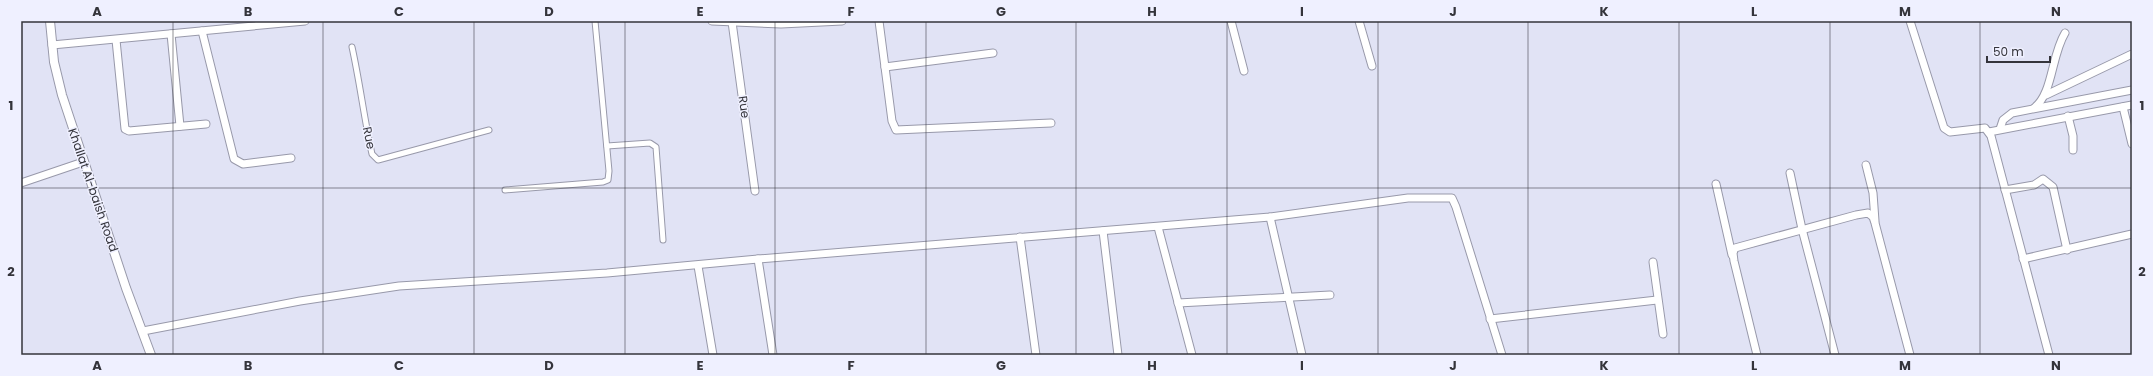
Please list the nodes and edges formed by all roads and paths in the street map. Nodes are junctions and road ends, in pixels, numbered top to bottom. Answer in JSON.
{"nodes":[{"id":1,"x":50,"y":21,"type":"edge"},
{"id":2,"x":300,"y":21,"type":"edge"},
{"id":3,"x":305,"y":21,"type":"edge"},
{"id":4,"x":595,"y":21,"type":"edge"},
{"id":5,"x":712,"y":21,"type":"edge"},
{"id":6,"x":842,"y":21,"type":"edge"},
{"id":7,"x":879,"y":21,"type":"edge"},
{"id":8,"x":1231,"y":21,"type":"edge"},
{"id":9,"x":1360,"y":21,"type":"edge"},
{"id":10,"x":1910,"y":21,"type":"edge"},
{"id":11,"x":732,"y":22,"type":"junction"},
{"id":12,"x":202,"y":31,"type":"junction"},
{"id":13,"x":2065,"y":33,"type":"dead end"},
{"id":14,"x":171,"y":34,"type":"junction"},
{"id":15,"x":116,"y":40,"type":"junction"},
{"id":16,"x":52,"y":45,"type":"junction"},
{"id":17,"x":352,"y":47,"type":"dead end"},
{"id":18,"x":993,"y":53,"type":"dead end"},
{"id":19,"x":2132,"y":54,"type":"edge"},
{"id":20,"x":1372,"y":66,"type":"dead end"},
{"id":21,"x":885,"y":67,"type":"junction"},
{"id":22,"x":1244,"y":71,"type":"dead end"},
{"id":23,"x":2132,"y":90,"type":"edge"},
{"id":24,"x":2046,"y":95,"type":"junction"},
{"id":25,"x":2132,"y":105,"type":"edge"},
{"id":26,"x":2123,"y":107,"type":"junction"},
{"id":27,"x":2034,"y":108,"type":"junction"},
{"id":28,"x":2068,"y":116,"type":"junction"},
{"id":29,"x":1051,"y":123,"type":"dead end"},
{"id":30,"x":206,"y":124,"type":"dead end"},
{"id":31,"x":180,"y":126,"type":"junction"},
{"id":32,"x":2000,"y":129,"type":"junction"},
{"id":33,"x":489,"y":130,"type":"dead end"},
{"id":34,"x":1989,"y":132,"type":"junction"},
{"id":35,"x":2132,"y":144,"type":"edge"},
{"id":36,"x":607,"y":146,"type":"junction"},
{"id":37,"x":2073,"y":150,"type":"dead end"},
{"id":38,"x":291,"y":158,"type":"dead end"},
{"id":39,"x":83,"y":162,"type":"junction"},
{"id":40,"x":1866,"y":165,"type":"dead end"},
{"id":41,"x":1790,"y":173,"type":"dead end"},
{"id":42,"x":21,"y":183,"type":"edge"},
{"id":43,"x":1716,"y":184,"type":"dead end"},
{"id":44,"x":505,"y":190,"type":"dead end"},
{"id":45,"x":2005,"y":190,"type":"junction"},
{"id":46,"x":755,"y":191,"type":"dead end"},
{"id":47,"x":1270,"y":217,"type":"junction"},
{"id":48,"x":1875,"y":223,"type":"junction"},
{"id":49,"x":1158,"y":227,"type":"junction"},
{"id":50,"x":1802,"y":229,"type":"junction"},
{"id":51,"x":1103,"y":230,"type":"junction"},
{"id":52,"x":2132,"y":234,"type":"edge"},
{"id":53,"x":1020,"y":237,"type":"junction"},
{"id":54,"x":663,"y":240,"type":"dead end"},
{"id":55,"x":2067,"y":250,"type":"junction"},
{"id":56,"x":758,"y":259,"type":"junction"},
{"id":57,"x":2023,"y":259,"type":"junction"},
{"id":58,"x":1734,"y":261,"type":"junction"},
{"id":59,"x":1653,"y":262,"type":"dead end"},
{"id":60,"x":698,"y":266,"type":"junction"},
{"id":61,"x":1330,"y":294,"type":"dead end"},
{"id":62,"x":1289,"y":297,"type":"junction"},
{"id":63,"x":1657,"y":300,"type":"junction"},
{"id":64,"x":1178,"y":303,"type":"junction"},
{"id":65,"x":1490,"y":319,"type":"junction"},
{"id":66,"x":144,"y":331,"type":"junction"},
{"id":67,"x":1663,"y":334,"type":"dead end"},
{"id":68,"x":151,"y":355,"type":"edge"},
{"id":69,"x":713,"y":355,"type":"edge"},
{"id":70,"x":773,"y":355,"type":"edge"},
{"id":71,"x":1036,"y":355,"type":"edge"},
{"id":72,"x":1118,"y":355,"type":"edge"},
{"id":73,"x":1192,"y":355,"type":"edge"},
{"id":74,"x":1302,"y":355,"type":"edge"},
{"id":75,"x":1502,"y":355,"type":"edge"},
{"id":76,"x":1757,"y":355,"type":"edge"},
{"id":77,"x":1836,"y":355,"type":"edge"},
{"id":78,"x":1910,"y":355,"type":"edge"},
{"id":79,"x":2049,"y":355,"type":"edge"}],
"edges":[{"from":1,"to":16,"type":"street","name":"Khallat Al-baish Road"},
{"from":2,"to":3,"type":"street"},
{"from":2,"to":12,"type":"street"},
{"from":4,"to":36,"type":"street"},
{"from":5,"to":11,"type":"street"},
{"from":6,"to":11,"type":"street"},
{"from":7,"to":21,"type":"street"},
{"from":8,"to":22,"type":"street"},
{"from":9,"to":20,"type":"street"},
{"from":10,"to":34,"type":"street"},
{"from":11,"to":46,"type":"street","name":"Rue"},
{"from":12,"to":14,"type":"street"},
{"from":12,"to":38,"type":"street"},
{"from":13,"to":24,"type":"street"},
{"from":14,"to":15,"type":"street"},
{"from":14,"to":31,"type":"street"},
{"from":15,"to":16,"type":"street"},
{"from":15,"to":31,"type":"street"},
{"from":16,"to":39,"type":"street","name":"Khallat Al-baish Road"},
{"from":17,"to":33,"type":"street","name":"Rue"},
{"from":18,"to":21,"type":"street"},
{"from":19,"to":24,"type":"street"},
{"from":21,"to":29,"type":"street"},
{"from":23,"to":27,"type":"street"},
{"from":24,"to":27,"type":"street"},
{"from":25,"to":26,"type":"street"},
{"from":26,"to":28,"type":"street"},
{"from":26,"to":35,"type":"street"},
{"from":27,"to":32,"type":"street"},
{"from":28,"to":32,"type":"street"},
{"from":28,"to":37,"type":"street"},
{"from":30,"to":31,"type":"street"},
{"from":32,"to":34,"type":"street"},
{"from":34,"to":45,"type":"street"},
{"from":36,"to":44,"type":"street"},
{"from":36,"to":54,"type":"street"},
{"from":39,"to":42,"type":"street"},
{"from":39,"to":66,"type":"street","name":"Khallat Al-baish Road"},
{"from":40,"to":48,"type":"street"},
{"from":41,"to":50,"type":"street"},
{"from":43,"to":58,"type":"street"},
{"from":45,"to":55,"type":"street"},
{"from":45,"to":57,"type":"street"},
{"from":47,"to":49,"type":"street"},
{"from":47,"to":62,"type":"street"},
{"from":47,"to":65,"type":"street"},
{"from":48,"to":50,"type":"street"},
{"from":48,"to":78,"type":"street"},
{"from":49,"to":51,"type":"street"},
{"from":49,"to":64,"type":"street"},
{"from":50,"to":58,"type":"street"},
{"from":50,"to":77,"type":"street"},
{"from":51,"to":53,"type":"street"},
{"from":51,"to":72,"type":"street"},
{"from":52,"to":55,"type":"street"},
{"from":53,"to":56,"type":"street"},
{"from":53,"to":71,"type":"street"},
{"from":55,"to":57,"type":"street"},
{"from":56,"to":60,"type":"street"},
{"from":56,"to":70,"type":"street"},
{"from":57,"to":79,"type":"street"},
{"from":58,"to":76,"type":"street"},
{"from":59,"to":63,"type":"street"},
{"from":60,"to":66,"type":"street"},
{"from":60,"to":69,"type":"street"},
{"from":61,"to":62,"type":"street"},
{"from":62,"to":64,"type":"street"},
{"from":62,"to":74,"type":"street"},
{"from":63,"to":65,"type":"street"},
{"from":63,"to":67,"type":"street"},
{"from":64,"to":73,"type":"street"},
{"from":65,"to":75,"type":"street"},
{"from":66,"to":68,"type":"street","name":"Khallat Al-baish Road"}]}
